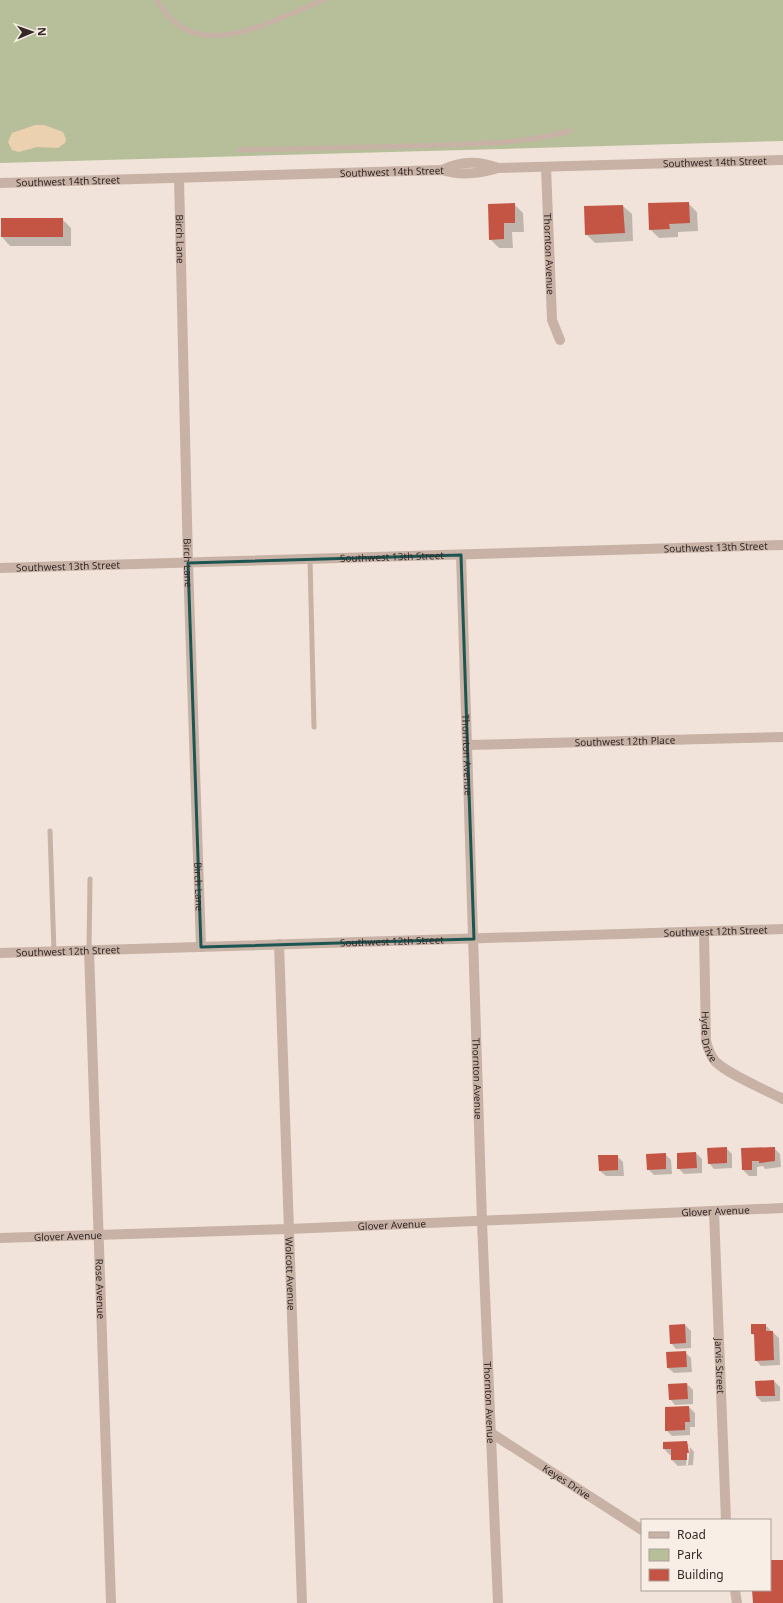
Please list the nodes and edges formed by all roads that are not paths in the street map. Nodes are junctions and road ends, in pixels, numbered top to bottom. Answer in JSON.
{"nodes":[{"id":1,"x":157,"y":0,"type":"edge"},
{"id":2,"x":324,"y":0,"type":"edge"},
{"id":3,"x":570,"y":131,"type":"dead end"},
{"id":4,"x":239,"y":150,"type":"dead end"},
{"id":5,"x":783,"y":160,"type":"edge"},
{"id":6,"x":546,"y":167,"type":"junction"},
{"id":7,"x":179,"y":178,"type":"junction"},
{"id":8,"x":0,"y":183,"type":"edge"},
{"id":9,"x":560,"y":340,"type":"dead end"},
{"id":10,"x":783,"y":545,"type":"edge"},
{"id":11,"x":461,"y":555,"type":"junction"},
{"id":12,"x":310,"y":560,"type":"junction"},
{"id":13,"x":188,"y":563,"type":"junction"},
{"id":14,"x":0,"y":568,"type":"edge"},
{"id":15,"x":314,"y":727,"type":"dead end"},
{"id":16,"x":783,"y":737,"type":"edge"},
{"id":17,"x":467,"y":745,"type":"junction"},
{"id":18,"x":50,"y":831,"type":"dead end"},
{"id":19,"x":90,"y":879,"type":"dead end"},
{"id":20,"x":783,"y":930,"type":"edge"},
{"id":21,"x":704,"y":932,"type":"junction"},
{"id":22,"x":474,"y":939,"type":"junction"},
{"id":23,"x":279,"y":944,"type":"junction"},
{"id":24,"x":201,"y":947,"type":"junction"},
{"id":25,"x":88,"y":950,"type":"junction"},
{"id":26,"x":54,"y":952,"type":"junction"},
{"id":27,"x":0,"y":953,"type":"edge"},
{"id":28,"x":783,"y":1099,"type":"edge"},
{"id":29,"x":783,"y":1208,"type":"edge"},
{"id":30,"x":714,"y":1212,"type":"junction"},
{"id":31,"x":482,"y":1222,"type":"junction"},
{"id":32,"x":290,"y":1229,"type":"junction"},
{"id":33,"x":98,"y":1236,"type":"junction"},
{"id":34,"x":0,"y":1238,"type":"edge"},
{"id":35,"x":491,"y":1433,"type":"junction"},
{"id":36,"x":726,"y":1519,"type":"edge"},
{"id":37,"x":641,"y":1529,"type":"edge"},
{"id":38,"x":735,"y":1591,"type":"edge"},
{"id":39,"x":111,"y":1603,"type":"edge"},
{"id":40,"x":302,"y":1603,"type":"edge"},
{"id":41,"x":498,"y":1603,"type":"edge"},
{"id":42,"x":736,"y":1603,"type":"edge"}],
"edges":[{"from":1,"to":2,"type":"lane"},
{"from":3,"to":4,"type":"lane"},
{"from":5,"to":6,"type":"street","name":"Southwest 14th Street"},
{"from":6,"to":7,"type":"street","name":"Southwest 14th Street"},
{"from":6,"to":9,"type":"street","name":"Thornton Avenue"},
{"from":7,"to":8,"type":"street","name":"Southwest 14th Street"},
{"from":7,"to":13,"type":"street","name":"Birch Lane"},
{"from":10,"to":11,"type":"street","name":"Southwest 13th Street"},
{"from":11,"to":12,"type":"street","name":"Southwest 13th Street"},
{"from":11,"to":17,"type":"street","name":"Thornton Avenue"},
{"from":12,"to":13,"type":"street","name":"Southwest 13th Street"},
{"from":12,"to":15,"type":"lane"},
{"from":13,"to":14,"type":"street","name":"Southwest 13th Street"},
{"from":13,"to":24,"type":"street","name":"Birch Lane"},
{"from":16,"to":17,"type":"street","name":"Southwest 12th Place"},
{"from":17,"to":22,"type":"street","name":"Thornton Avenue"},
{"from":18,"to":26,"type":"lane"},
{"from":19,"to":25,"type":"lane"},
{"from":20,"to":21,"type":"street","name":"Southwest 12th Street"},
{"from":21,"to":22,"type":"street","name":"Southwest 12th Street"},
{"from":21,"to":28,"type":"street","name":"Hyde Drive"},
{"from":22,"to":23,"type":"street","name":"Southwest 12th Street"},
{"from":22,"to":31,"type":"street","name":"Thornton Avenue"},
{"from":23,"to":24,"type":"street","name":"Southwest 12th Street"},
{"from":23,"to":32,"type":"street","name":"Wolcott Avenue"},
{"from":24,"to":25,"type":"street","name":"Southwest 12th Street"},
{"from":25,"to":26,"type":"street","name":"Southwest 12th Street"},
{"from":25,"to":33,"type":"street","name":"Rose Avenue"},
{"from":26,"to":27,"type":"street","name":"Southwest 12th Street"},
{"from":29,"to":30,"type":"street","name":"Glover Avenue"},
{"from":30,"to":31,"type":"street","name":"Glover Avenue"},
{"from":30,"to":36,"type":"street","name":"Jarvis Street"},
{"from":31,"to":32,"type":"street","name":"Glover Avenue"},
{"from":31,"to":35,"type":"street","name":"Thornton Avenue"},
{"from":32,"to":33,"type":"street","name":"Glover Avenue"},
{"from":32,"to":40,"type":"street","name":"Wolcott Avenue"},
{"from":33,"to":34,"type":"street","name":"Glover Avenue"},
{"from":33,"to":39,"type":"street","name":"Rose Avenue"},
{"from":35,"to":37,"type":"street","name":"Keyes Drive"},
{"from":35,"to":41,"type":"street","name":"Thornton Avenue"},
{"from":38,"to":42,"type":"street"}]}
